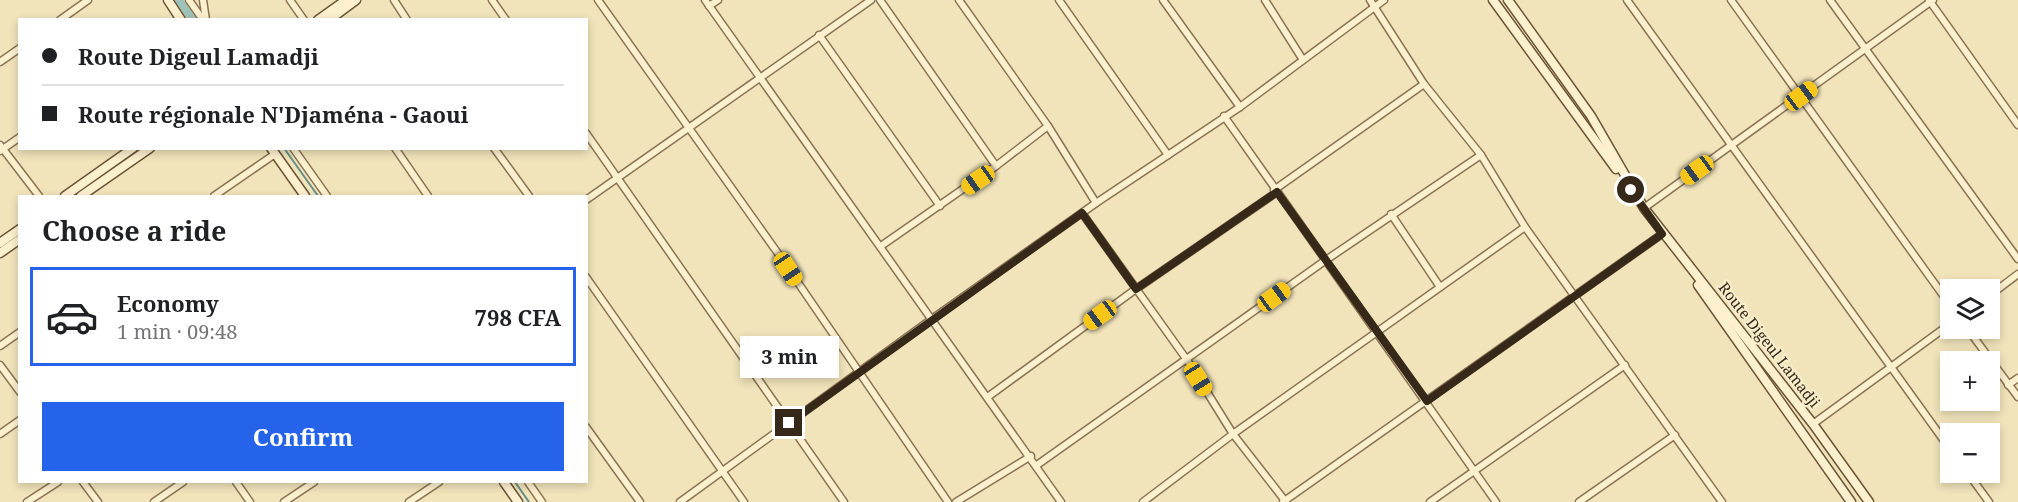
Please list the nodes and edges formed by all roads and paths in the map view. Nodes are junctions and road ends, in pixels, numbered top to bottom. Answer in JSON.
{"nodes":[{"id":1,"x":88,"y":0,"type":"edge"},
{"id":2,"x":168,"y":0,"type":"edge"},
{"id":3,"x":189,"y":0,"type":"edge"},
{"id":4,"x":203,"y":0,"type":"edge"},
{"id":5,"x":290,"y":0,"type":"edge"},
{"id":6,"x":346,"y":0,"type":"edge"},
{"id":7,"x":356,"y":0,"type":"edge"},
{"id":8,"x":394,"y":0,"type":"edge"},
{"id":9,"x":492,"y":0,"type":"edge"},
{"id":10,"x":598,"y":0,"type":"edge"},
{"id":11,"x":718,"y":0,"type":"edge"},
{"id":12,"x":870,"y":0,"type":"edge"},
{"id":13,"x":880,"y":0,"type":"edge"},
{"id":14,"x":959,"y":0,"type":"edge"},
{"id":15,"x":1059,"y":0,"type":"edge"},
{"id":16,"x":1163,"y":0,"type":"edge"},
{"id":17,"x":1265,"y":0,"type":"edge"},
{"id":18,"x":1384,"y":0,"type":"edge"},
{"id":19,"x":1493,"y":0,"type":"edge"},
{"id":20,"x":1508,"y":0,"type":"edge"},
{"id":21,"x":1627,"y":0,"type":"edge"},
{"id":22,"x":1731,"y":0,"type":"edge"},
{"id":23,"x":1830,"y":0,"type":"edge"},
{"id":24,"x":1930,"y":1,"type":"edge"},
{"id":25,"x":707,"y":3,"type":"edge"},
{"id":26,"x":1372,"y":3,"type":"edge"},
{"id":27,"x":63,"y":18,"type":"edge"},
{"id":28,"x":180,"y":18,"type":"edge"},
{"id":29,"x":202,"y":18,"type":"edge"},
{"id":30,"x":204,"y":18,"type":"edge"},
{"id":31,"x":303,"y":18,"type":"edge"},
{"id":32,"x":321,"y":18,"type":"edge"},
{"id":33,"x":332,"y":18,"type":"edge"},
{"id":34,"x":406,"y":18,"type":"edge"},
{"id":35,"x":505,"y":18,"type":"edge"},
{"id":36,"x":819,"y":35,"type":"junction"},
{"id":37,"x":1865,"y":48,"type":"junction"},
{"id":38,"x":18,"y":49,"type":"edge"},
{"id":39,"x":1303,"y":60,"type":"junction"},
{"id":40,"x":0,"y":62,"type":"edge"},
{"id":41,"x":760,"y":78,"type":"junction"},
{"id":42,"x":1424,"y":84,"type":"junction"},
{"id":43,"x":1801,"y":96,"type":"junction"},
{"id":44,"x":1240,"y":106,"type":"junction"},
{"id":45,"x":1224,"y":116,"type":"junction"},
{"id":46,"x":2018,"y":125,"type":"edge"},
{"id":47,"x":1048,"y":126,"type":"junction"},
{"id":48,"x":689,"y":128,"type":"junction"},
{"id":49,"x":588,"y":136,"type":"edge"},
{"id":50,"x":18,"y":138,"type":"edge"},
{"id":51,"x":1732,"y":145,"type":"junction"},
{"id":52,"x":1,"y":148,"type":"edge"},
{"id":53,"x":130,"y":150,"type":"edge"},
{"id":54,"x":147,"y":150,"type":"edge"},
{"id":55,"x":294,"y":150,"type":"edge"},
{"id":56,"x":396,"y":150,"type":"edge"},
{"id":57,"x":496,"y":150,"type":"edge"},
{"id":58,"x":273,"y":151,"type":"edge"},
{"id":59,"x":1168,"y":155,"type":"junction"},
{"id":60,"x":1481,"y":155,"type":"junction"},
{"id":61,"x":996,"y":166,"type":"junction"},
{"id":62,"x":619,"y":178,"type":"junction"},
{"id":63,"x":1275,"y":191,"type":"junction"},
{"id":64,"x":38,"y":195,"type":"edge"},
{"id":65,"x":66,"y":195,"type":"edge"},
{"id":66,"x":82,"y":195,"type":"edge"},
{"id":67,"x":215,"y":195,"type":"edge"},
{"id":68,"x":304,"y":195,"type":"edge"},
{"id":69,"x":326,"y":195,"type":"edge"},
{"id":70,"x":427,"y":195,"type":"edge"},
{"id":71,"x":529,"y":195,"type":"edge"},
{"id":72,"x":588,"y":199,"type":"edge"},
{"id":73,"x":1096,"y":203,"type":"junction"},
{"id":74,"x":940,"y":206,"type":"junction"},
{"id":75,"x":1644,"y":208,"type":"junction"},
{"id":76,"x":1082,"y":213,"type":"junction"},
{"id":77,"x":1391,"y":214,"type":"junction"},
{"id":78,"x":1525,"y":227,"type":"junction"},
{"id":79,"x":18,"y":230,"type":"edge"},
{"id":80,"x":1662,"y":234,"type":"junction"},
{"id":81,"x":18,"y":240,"type":"edge"},
{"id":82,"x":0,"y":243,"type":"edge"},
{"id":83,"x":881,"y":246,"type":"junction"},
{"id":84,"x":0,"y":253,"type":"edge"},
{"id":85,"x":2018,"y":259,"type":"edge"},
{"id":86,"x":1326,"y":260,"type":"junction"},
{"id":87,"x":2018,"y":274,"type":"edge"},
{"id":88,"x":588,"y":280,"type":"edge"},
{"id":89,"x":1440,"y":287,"type":"junction"},
{"id":90,"x":2000,"y":288,"type":"edge"},
{"id":91,"x":1136,"y":289,"type":"junction"},
{"id":92,"x":1940,"y":291,"type":"edge"},
{"id":93,"x":1575,"y":297,"type":"junction"},
{"id":94,"x":932,"y":319,"type":"junction"},
{"id":95,"x":1940,"y":331,"type":"edge"},
{"id":96,"x":1377,"y":332,"type":"junction"},
{"id":97,"x":18,"y":333,"type":"edge"},
{"id":98,"x":1975,"y":339,"type":"edge"},
{"id":99,"x":0,"y":346,"type":"edge"},
{"id":100,"x":1187,"y":360,"type":"junction"},
{"id":101,"x":0,"y":365,"type":"edge"},
{"id":102,"x":1625,"y":365,"type":"junction"},
{"id":103,"x":1891,"y":367,"type":"junction"},
{"id":104,"x":858,"y":373,"type":"junction"},
{"id":105,"x":2018,"y":378,"type":"edge"},
{"id":106,"x":2008,"y":385,"type":"junction"},
{"id":107,"x":18,"y":389,"type":"edge"},
{"id":108,"x":988,"y":396,"type":"junction"},
{"id":109,"x":2018,"y":398,"type":"edge"},
{"id":110,"x":1427,"y":401,"type":"junction"},
{"id":111,"x":18,"y":421,"type":"edge"},
{"id":112,"x":789,"y":423,"type":"junction"},
{"id":113,"x":1814,"y":424,"type":"junction"},
{"id":114,"x":588,"y":431,"type":"edge"},
{"id":115,"x":0,"y":434,"type":"edge"},
{"id":116,"x":1233,"y":434,"type":"junction"},
{"id":117,"x":1675,"y":435,"type":"junction"},
{"id":118,"x":1940,"y":435,"type":"edge"},
{"id":119,"x":1031,"y":456,"type":"junction"},
{"id":120,"x":1037,"y":465,"type":"junction"},
{"id":121,"x":1475,"y":470,"type":"junction"},
{"id":122,"x":722,"y":471,"type":"junction"},
{"id":123,"x":56,"y":483,"type":"edge"},
{"id":124,"x":84,"y":483,"type":"edge"},
{"id":125,"x":182,"y":483,"type":"edge"},
{"id":126,"x":237,"y":483,"type":"edge"},
{"id":127,"x":312,"y":483,"type":"edge"},
{"id":128,"x":438,"y":483,"type":"edge"},
{"id":129,"x":505,"y":483,"type":"edge"},
{"id":130,"x":529,"y":483,"type":"edge"},
{"id":131,"x":1975,"y":483,"type":"edge"},
{"id":132,"x":27,"y":502,"type":"edge"},
{"id":133,"x":98,"y":502,"type":"edge"},
{"id":134,"x":154,"y":502,"type":"edge"},
{"id":135,"x":250,"y":502,"type":"edge"},
{"id":136,"x":284,"y":502,"type":"edge"},
{"id":137,"x":409,"y":502,"type":"edge"},
{"id":138,"x":518,"y":502,"type":"edge"},
{"id":139,"x":542,"y":502,"type":"edge"},
{"id":140,"x":640,"y":502,"type":"edge"},
{"id":141,"x":680,"y":502,"type":"edge"},
{"id":142,"x":744,"y":502,"type":"edge"},
{"id":143,"x":844,"y":502,"type":"edge"},
{"id":144,"x":948,"y":502,"type":"edge"},
{"id":145,"x":956,"y":502,"type":"edge"},
{"id":146,"x":1061,"y":502,"type":"edge"},
{"id":147,"x":1143,"y":502,"type":"edge"},
{"id":148,"x":1285,"y":502,"type":"edge"},
{"id":149,"x":1430,"y":502,"type":"edge"},
{"id":150,"x":1496,"y":502,"type":"edge"},
{"id":151,"x":1579,"y":502,"type":"edge"},
{"id":152,"x":1722,"y":502,"type":"edge"},
{"id":153,"x":1851,"y":502,"type":"edge"},
{"id":154,"x":1869,"y":502,"type":"edge"},
{"id":155,"x":1989,"y":502,"type":"edge"}],
"edges":[{"from":1,"to":27,"type":"street"},
{"from":2,"to":28,"type":"main road"},
{"from":3,"to":29,"type":"street"},
{"from":4,"to":30,"type":"street"},
{"from":5,"to":31,"type":"street"},
{"from":6,"to":32,"type":"main road"},
{"from":7,"to":33,"type":"main road"},
{"from":8,"to":34,"type":"street"},
{"from":9,"to":35,"type":"street"},
{"from":10,"to":48,"type":"street"},
{"from":11,"to":25,"type":"street"},
{"from":12,"to":36,"type":"street"},
{"from":13,"to":61,"type":"street"},
{"from":14,"to":47,"type":"street"},
{"from":15,"to":59,"type":"street"},
{"from":16,"to":44,"type":"street"},
{"from":17,"to":39,"type":"street"},
{"from":18,"to":26,"type":"street"},
{"from":19,"to":75,"type":"main road","name":"Route Digeul Lamadji"},
{"from":20,"to":75,"type":"main road","name":"Route Digeul Lamadji"},
{"from":21,"to":51,"type":"street"},
{"from":22,"to":43,"type":"street"},
{"from":23,"to":37,"type":"street"},
{"from":24,"to":37,"type":"street"},
{"from":24,"to":46,"type":"street"},
{"from":25,"to":41,"type":"street"},
{"from":26,"to":39,"type":"street"},
{"from":26,"to":42,"type":"street"},
{"from":36,"to":41,"type":"street"},
{"from":36,"to":74,"type":"street"},
{"from":37,"to":43,"type":"street"},
{"from":37,"to":85,"type":"street"},
{"from":38,"to":40,"type":"street"},
{"from":39,"to":44,"type":"street"},
{"from":41,"to":48,"type":"street"},
{"from":41,"to":83,"type":"street"},
{"from":42,"to":60,"type":"street"},
{"from":42,"to":63,"type":"street"},
{"from":43,"to":51,"type":"street"},
{"from":43,"to":92,"type":"street"},
{"from":44,"to":45,"type":"street"},
{"from":45,"to":59,"type":"street"},
{"from":45,"to":63,"type":"street"},
{"from":47,"to":61,"type":"street"},
{"from":47,"to":73,"type":"street"},
{"from":48,"to":62,"type":"street"},
{"from":48,"to":104,"type":"street"},
{"from":49,"to":62,"type":"street"},
{"from":50,"to":52,"type":"street"},
{"from":51,"to":75,"type":"street"},
{"from":51,"to":103,"type":"street"},
{"from":52,"to":64,"type":"street"},
{"from":53,"to":65,"type":"main road"},
{"from":54,"to":66,"type":"main road"},
{"from":55,"to":69,"type":"street"},
{"from":56,"to":70,"type":"street"},
{"from":57,"to":71,"type":"street"},
{"from":58,"to":67,"type":"street"},
{"from":58,"to":68,"type":"main road"},
{"from":59,"to":73,"type":"street"},
{"from":60,"to":77,"type":"street"},
{"from":60,"to":78,"type":"street"},
{"from":61,"to":74,"type":"street"},
{"from":62,"to":72,"type":"street"},
{"from":62,"to":112,"type":"street"},
{"from":63,"to":86,"type":"street"},
{"from":63,"to":91,"type":"street"},
{"from":73,"to":76,"type":"street"},
{"from":74,"to":83,"type":"street"},
{"from":75,"to":80,"type":"main road","name":"Route Digeul Lamadji"},
{"from":75,"to":113,"type":"main road","name":"Route Digeul Lamadji"},
{"from":76,"to":91,"type":"street"},
{"from":76,"to":94,"type":"street"},
{"from":77,"to":86,"type":"street"},
{"from":77,"to":89,"type":"street"},
{"from":78,"to":89,"type":"street"},
{"from":78,"to":93,"type":"street"},
{"from":79,"to":82,"type":"main road"},
{"from":80,"to":93,"type":"street"},
{"from":80,"to":153,"type":"main road","name":"Route Digeul Lamadji"},
{"from":81,"to":84,"type":"main road"},
{"from":83,"to":94,"type":"street"},
{"from":86,"to":96,"type":"street"},
{"from":86,"to":100,"type":"street"},
{"from":87,"to":90,"type":"street"},
{"from":88,"to":122,"type":"street"},
{"from":89,"to":96,"type":"street"},
{"from":91,"to":100,"type":"street"},
{"from":91,"to":108,"type":"street"},
{"from":93,"to":102,"type":"street"},
{"from":93,"to":110,"type":"street"},
{"from":94,"to":104,"type":"street"},
{"from":94,"to":108,"type":"street"},
{"from":95,"to":103,"type":"street"},
{"from":96,"to":110,"type":"street"},
{"from":96,"to":116,"type":"street"},
{"from":97,"to":99,"type":"street"},
{"from":98,"to":106,"type":"street"},
{"from":100,"to":116,"type":"street"},
{"from":100,"to":120,"type":"street"},
{"from":101,"to":107,"type":"street"},
{"from":102,"to":117,"type":"street"},
{"from":102,"to":121,"type":"street"},
{"from":103,"to":113,"type":"street"},
{"from":103,"to":118,"type":"street"},
{"from":104,"to":112,"type":"street"},
{"from":104,"to":144,"type":"street"},
{"from":105,"to":106,"type":"street"},
{"from":106,"to":109,"type":"street"},
{"from":108,"to":119,"type":"street"},
{"from":110,"to":121,"type":"street"},
{"from":110,"to":148,"type":"street"},
{"from":111,"to":115,"type":"street"},
{"from":112,"to":122,"type":"street"},
{"from":112,"to":143,"type":"street"},
{"from":113,"to":154,"type":"main road","name":"Route Digeul Lamadji"},
{"from":114,"to":140,"type":"street"},
{"from":116,"to":147,"type":"street"},
{"from":116,"to":148,"type":"street"},
{"from":117,"to":151,"type":"street"},
{"from":117,"to":152,"type":"street"},
{"from":119,"to":120,"type":"street"},
{"from":119,"to":145,"type":"street"},
{"from":120,"to":146,"type":"street"},
{"from":121,"to":149,"type":"street"},
{"from":121,"to":150,"type":"street"},
{"from":122,"to":141,"type":"street"},
{"from":122,"to":142,"type":"street"},
{"from":123,"to":132,"type":"street"},
{"from":124,"to":133,"type":"street"},
{"from":125,"to":134,"type":"street"},
{"from":126,"to":135,"type":"street"},
{"from":127,"to":136,"type":"street"},
{"from":128,"to":137,"type":"street"},
{"from":129,"to":138,"type":"main road"},
{"from":130,"to":139,"type":"street"},
{"from":131,"to":155,"type":"street"}]}
